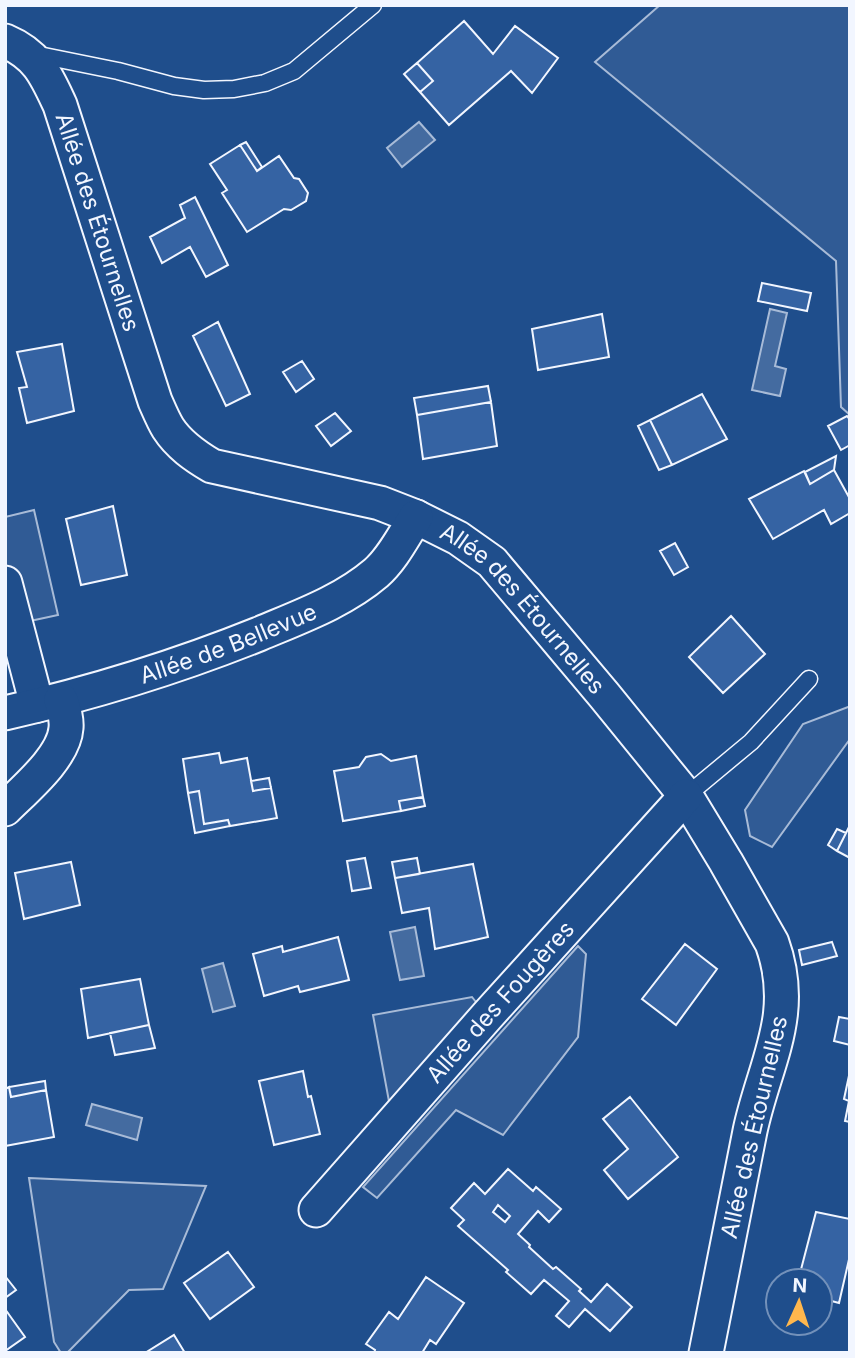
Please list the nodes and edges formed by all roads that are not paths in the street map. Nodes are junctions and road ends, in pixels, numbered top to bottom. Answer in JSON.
{"nodes":[{"id":1,"x":373,"y":5,"type":"edge"},
{"id":2,"x":17,"y":47,"type":"edge"},
{"id":3,"x":416,"y":517,"type":"junction"},
{"id":4,"x":5,"y":583,"type":"edge"},
{"id":5,"x":809,"y":679,"type":"dead end"},
{"id":6,"x":49,"y":703,"type":"junction"},
{"id":7,"x":5,"y":713,"type":"edge"},
{"id":8,"x":686,"y":796,"type":"junction"},
{"id":9,"x":5,"y":808,"type":"edge"},
{"id":10,"x":316,"y":1210,"type":"dead end"},
{"id":11,"x":706,"y":1353,"type":"edge"}],
"edges":[{"from":1,"to":2,"type":"lane"},
{"from":2,"to":3,"type":"street","name":"Allée des Étournelles"},
{"from":3,"to":6,"type":"street","name":"Allée de Bellevue"},
{"from":3,"to":8,"type":"street","name":"Allée des Étournelles"},
{"from":4,"to":6,"type":"street"},
{"from":5,"to":8,"type":"lane"},
{"from":6,"to":7,"type":"street","name":"Allée de Bellevue"},
{"from":6,"to":9,"type":"street"},
{"from":8,"to":10,"type":"street","name":"Allée des Fougères"},
{"from":8,"to":11,"type":"street","name":"Allée des Étournelles"}]}
